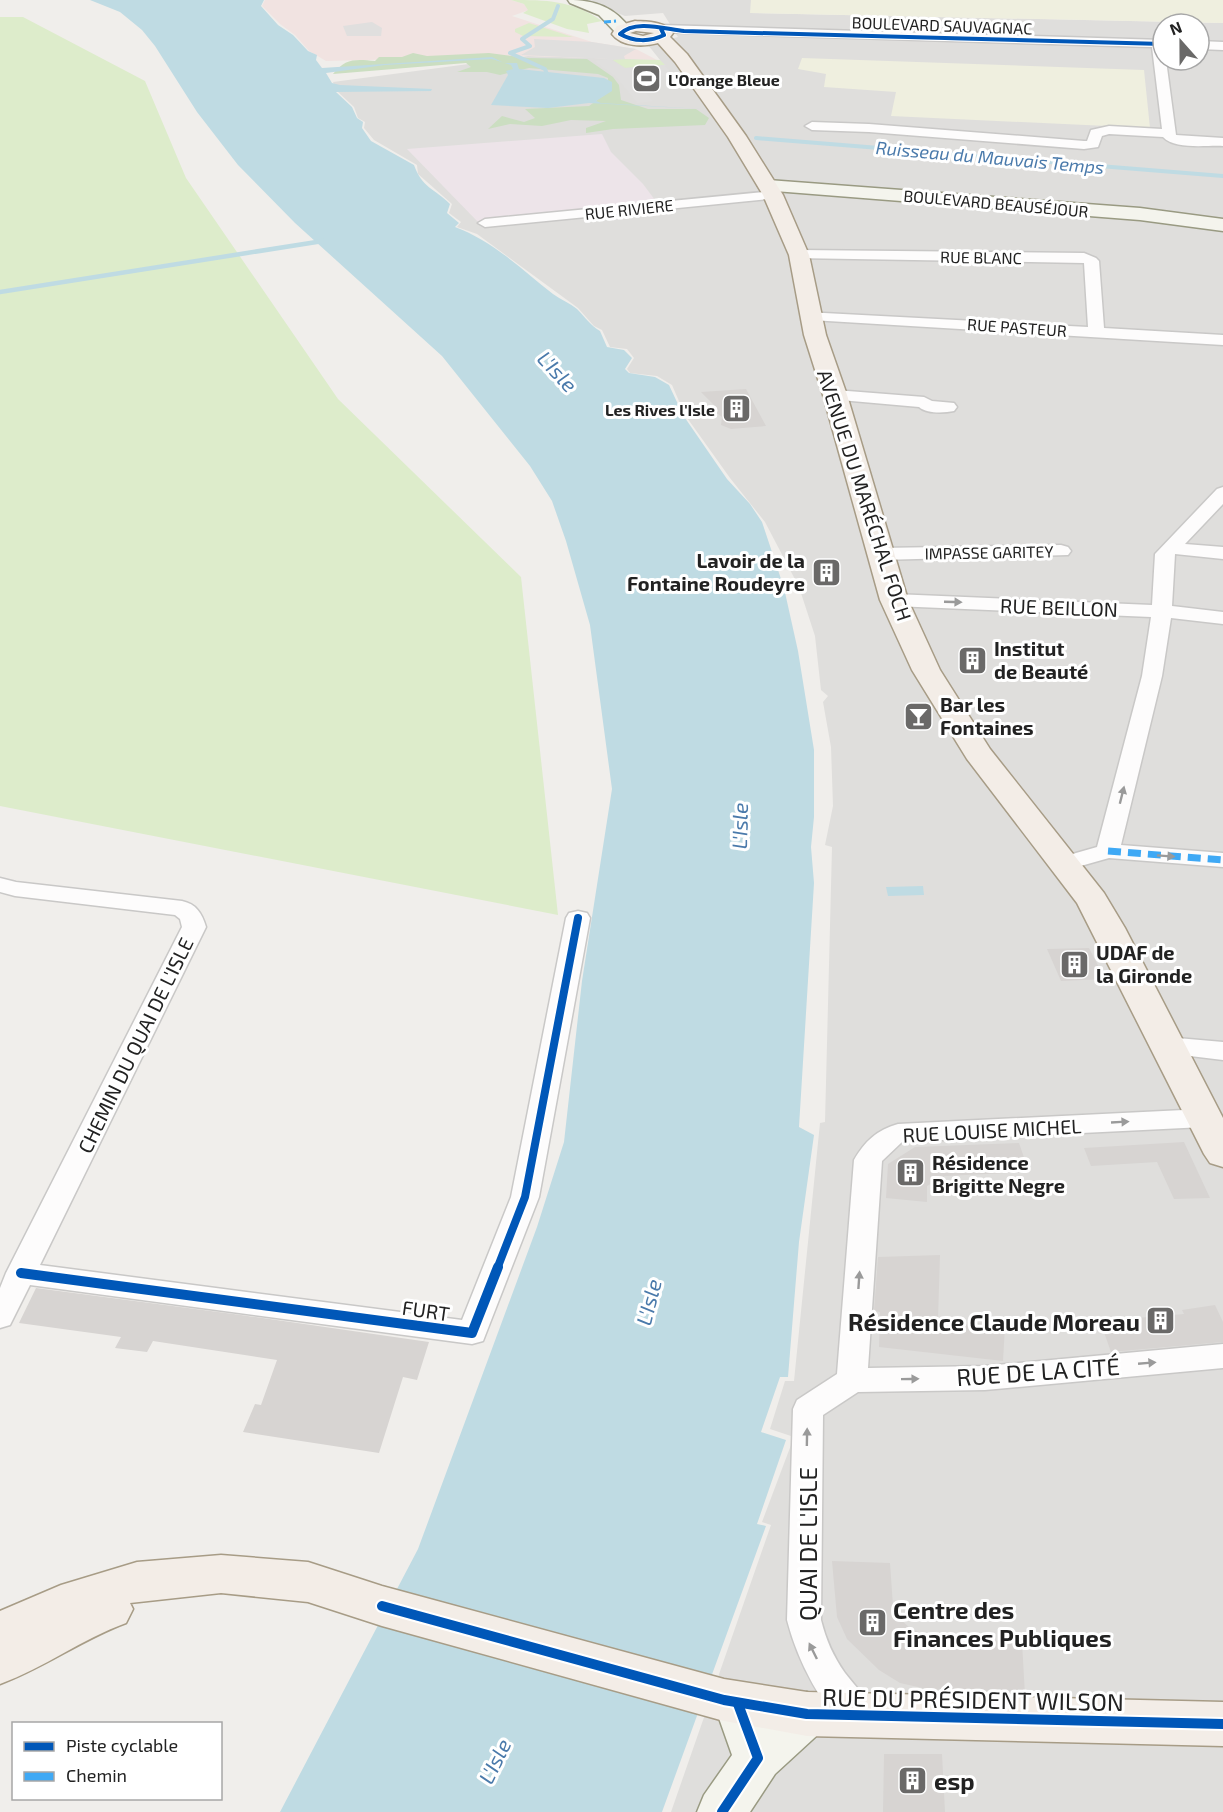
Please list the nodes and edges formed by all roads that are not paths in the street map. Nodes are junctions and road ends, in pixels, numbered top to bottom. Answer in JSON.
{"nodes":[{"id":1,"x":576,"y":0,"type":"edge"},
{"id":2,"x":645,"y":30,"type":"junction"},
{"id":3,"x":1151,"y":44,"type":"edge"},
{"id":4,"x":1163,"y":72,"type":"edge"},
{"id":5,"x":812,"y":126,"type":"dead end"},
{"id":6,"x":1170,"y":133,"type":"junction"},
{"id":7,"x":1223,"y":142,"type":"edge"},
{"id":8,"x":770,"y":191,"type":"junction"},
{"id":9,"x":485,"y":223,"type":"dead end"},
{"id":10,"x":1223,"y":225,"type":"edge"},
{"id":11,"x":799,"y":255,"type":"junction"},
{"id":12,"x":811,"y":315,"type":"junction"},
{"id":13,"x":1096,"y":332,"type":"junction"},
{"id":14,"x":1223,"y":340,"type":"edge"},
{"id":15,"x":835,"y":395,"type":"junction"},
{"id":16,"x":948,"y":407,"type":"dead end"},
{"id":17,"x":1223,"y":493,"type":"edge"},
{"id":18,"x":1171,"y":548,"type":"junction"},
{"id":19,"x":1061,"y":551,"type":"dead end"},
{"id":20,"x":1223,"y":553,"type":"edge"},
{"id":21,"x":880,"y":554,"type":"junction"},
{"id":22,"x":894,"y":600,"type":"junction"},
{"id":23,"x":1162,"y":611,"type":"junction"},
{"id":24,"x":1223,"y":618,"type":"edge"},
{"id":25,"x":1108,"y":851,"type":"junction"},
{"id":26,"x":1223,"y":860,"type":"edge"},
{"id":27,"x":1063,"y":864,"type":"junction"},
{"id":28,"x":0,"y":885,"type":"edge"},
{"id":29,"x":578,"y":918,"type":"dead end"},
{"id":30,"x":1166,"y":1046,"type":"junction"},
{"id":31,"x":1223,"y":1051,"type":"edge"},
{"id":32,"x":1204,"y":1118,"type":"junction"},
{"id":33,"x":1223,"y":1154,"type":"edge"},
{"id":34,"x":21,"y":1273,"type":"junction"},
{"id":35,"x":0,"y":1317,"type":"edge"},
{"id":36,"x":1223,"y":1356,"type":"edge"},
{"id":37,"x":852,"y":1380,"type":"junction"},
{"id":38,"x":82,"y":1608,"type":"junction"},
{"id":39,"x":0,"y":1632,"type":"edge"},
{"id":40,"x":0,"y":1663,"type":"edge"},
{"id":41,"x":731,"y":1702,"type":"junction"},
{"id":42,"x":807,"y":1714,"type":"junction"},
{"id":43,"x":859,"y":1716,"type":"junction"},
{"id":44,"x":1223,"y":1724,"type":"edge"},
{"id":45,"x":758,"y":1758,"type":"junction"},
{"id":46,"x":722,"y":1812,"type":"edge"}],
"edges":[{"from":1,"to":2,"type":"street"},
{"from":2,"to":3,"type":"street","name":"BOULEVARD SAUVAGNAC"},
{"from":2,"to":8,"type":"main road","name":"AVENUE DU MARÉCHAL FOCH"},
{"from":4,"to":6,"type":"street"},
{"from":5,"to":6,"type":"street"},
{"from":6,"to":7,"type":"street"},
{"from":8,"to":9,"type":"street","name":"RUE RIVIERE"},
{"from":8,"to":10,"type":"street","name":"BOULEVARD BEAUSÉJOUR"},
{"from":8,"to":11,"type":"main road","name":"AVENUE DU MARÉCHAL FOCH"},
{"from":11,"to":12,"type":"main road","name":"AVENUE DU MARÉCHAL FOCH"},
{"from":11,"to":13,"type":"street","name":"RUE BLANC"},
{"from":12,"to":13,"type":"street","name":"RUE PASTEUR"},
{"from":12,"to":15,"type":"main road","name":"AVENUE DU MARÉCHAL FOCH"},
{"from":13,"to":14,"type":"street","name":"RUE PASTEUR"},
{"from":15,"to":16,"type":"street"},
{"from":15,"to":21,"type":"main road","name":"AVENUE DU MARÉCHAL FOCH"},
{"from":17,"to":18,"type":"street"},
{"from":18,"to":20,"type":"street"},
{"from":18,"to":23,"type":"street"},
{"from":19,"to":21,"type":"street","name":"IMPASSE GARITEY"},
{"from":21,"to":22,"type":"main road","name":"AVENUE DU MARÉCHAL FOCH"},
{"from":22,"to":23,"type":"street","name":"RUE BEILLON","one_way":true},
{"from":22,"to":27,"type":"main road","name":"AVENUE DU MARÉCHAL FOCH"},
{"from":23,"to":24,"type":"street","name":"RUE BEILLON"},
{"from":25,"to":23,"type":"street","one_way":true},
{"from":25,"to":26,"type":"street","one_way":true},
{"from":25,"to":27,"type":"street"},
{"from":27,"to":30,"type":"main road","name":"AVENUE DU MARÉCHAL FOCH"},
{"from":28,"to":34,"type":"street","name":"CHEMIN DU QUAI DE L'ISLE"},
{"from":29,"to":34,"type":"street","name":"FURT"},
{"from":30,"to":31,"type":"street"},
{"from":30,"to":32,"type":"main road","name":"AVENUE DU MARÉCHAL FOCH"},
{"from":32,"to":33,"type":"main road","name":"AVENUE DU MARÉCHAL FOCH"},
{"from":37,"to":32,"type":"street","name":"RUE LOUISE MICHEL","one_way":true},
{"from":34,"to":35,"type":"street","name":"CHEMIN DU QUAI DE L'ISLE"},
{"from":37,"to":36,"type":"street","name":"RUE DE LA CITÉ","one_way":true},
{"from":43,"to":37,"type":"street","name":"QUAI DE L'ISLE","one_way":true},
{"from":38,"to":39,"type":"main road"},
{"from":38,"to":40,"type":"main road"},
{"from":38,"to":41,"type":"main road","name":"RUE DU PRÉSIDENT WILSON"},
{"from":41,"to":42,"type":"main road","name":"RUE DU PRÉSIDENT WILSON"},
{"from":41,"to":45,"type":"street"},
{"from":42,"to":43,"type":"main road","name":"RUE DU PRÉSIDENT WILSON"},
{"from":42,"to":45,"type":"street"},
{"from":43,"to":44,"type":"main road","name":"RUE DU PRÉSIDENT WILSON"},
{"from":45,"to":46,"type":"street"}]}
